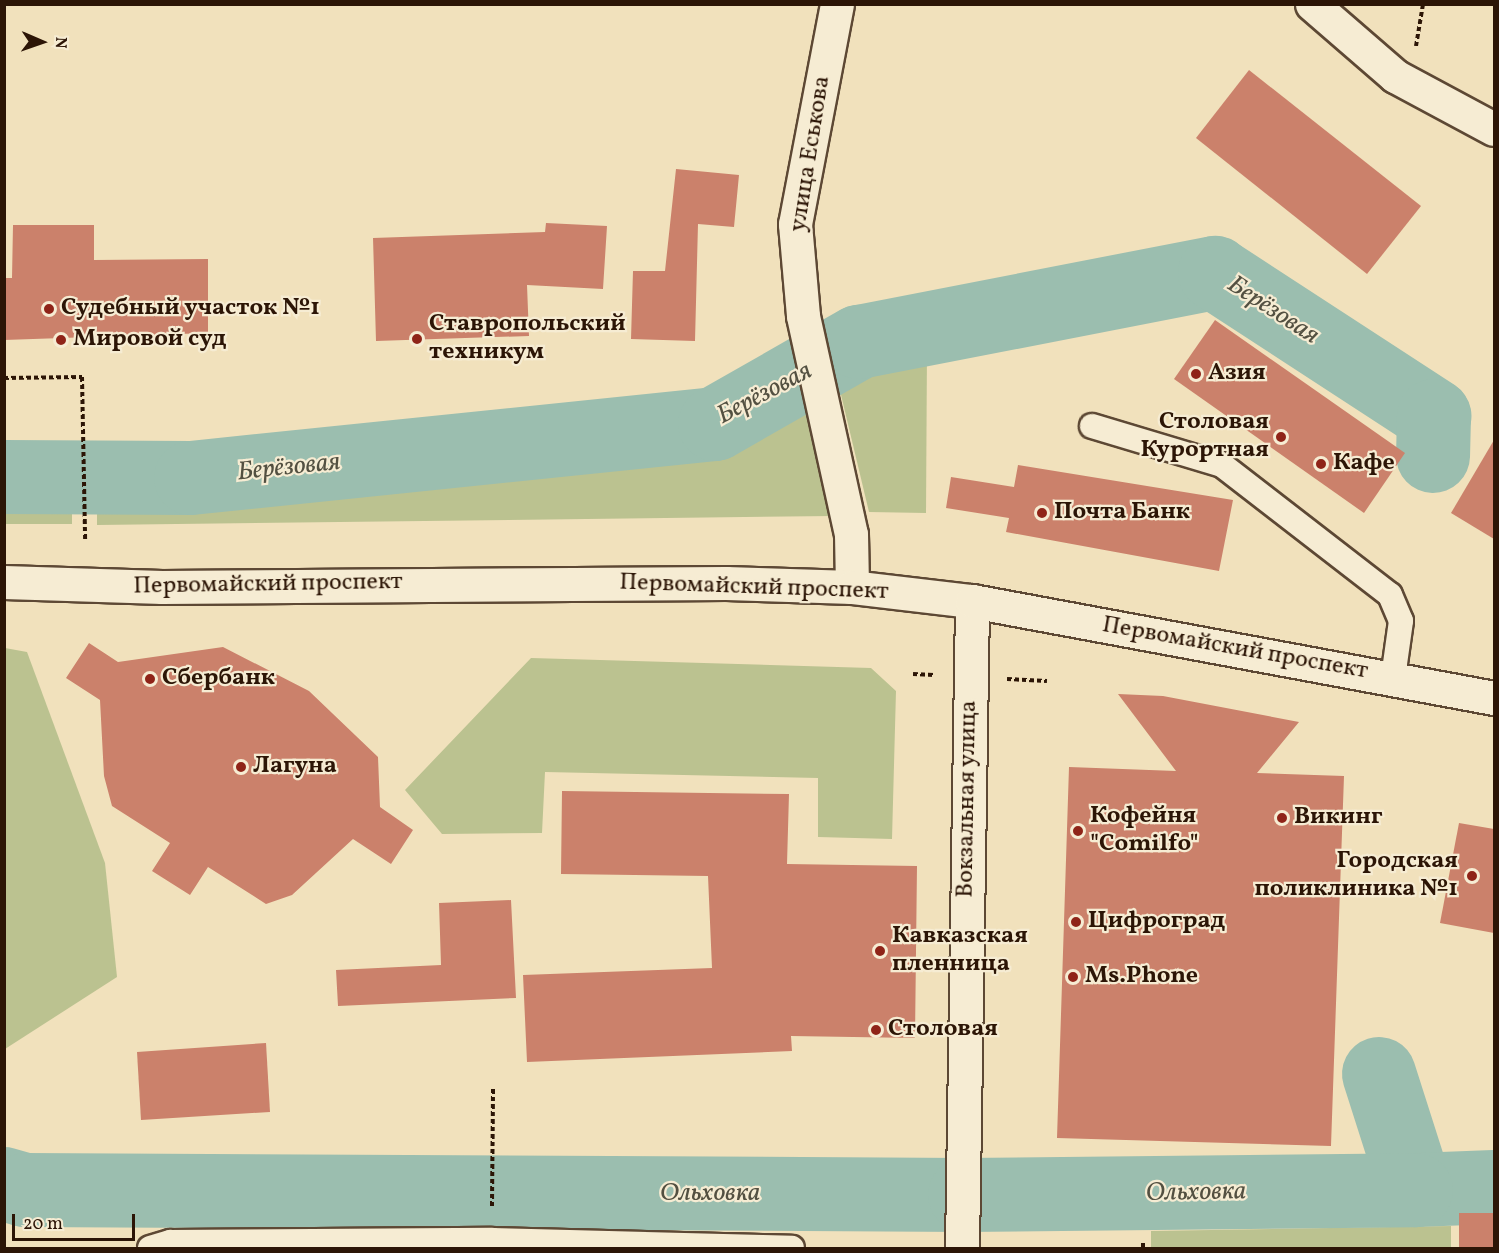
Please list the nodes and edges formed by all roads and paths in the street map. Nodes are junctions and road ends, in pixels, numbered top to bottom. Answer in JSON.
{"nodes":[{"id":1,"x":837,"y":4,"type":"edge"},
{"id":2,"x":1312,"y":4,"type":"edge"},
{"id":3,"x":1423,"y":4,"type":"edge"},
{"id":4,"x":1420,"y":21,"type":"dead end"},
{"id":5,"x":1494,"y":129,"type":"edge"},
{"id":6,"x":4,"y":378,"type":"edge"},
{"id":7,"x":1092,"y":426,"type":"dead end"},
{"id":8,"x":85,"y":539,"type":"dead end"},
{"id":9,"x":4,"y":582,"type":"edge"},
{"id":10,"x":852,"y":587,"type":"junction"},
{"id":11,"x":972,"y":601,"type":"junction"},
{"id":12,"x":1394,"y":678,"type":"junction"},
{"id":13,"x":1494,"y":698,"type":"edge"},
{"id":14,"x":493,"y":1089,"type":"dead end"},
{"id":15,"x":492,"y":1218,"type":"dead end"},
{"id":16,"x":1143,"y":1240,"type":"dead end"},
{"id":17,"x":150,"y":1248,"type":"edge"},
{"id":18,"x":792,"y":1248,"type":"edge"},
{"id":19,"x":962,"y":1248,"type":"edge"},
{"id":20,"x":1143,"y":1248,"type":"edge"}],
"edges":[{"from":1,"to":10,"type":"street","name":"улица Еськова"},
{"from":2,"to":5,"type":"street"},
{"from":3,"to":4,"type":"path"},
{"from":6,"to":8,"type":"path"},
{"from":7,"to":12,"type":"lane"},
{"from":9,"to":10,"type":"street","name":"Первомайский проспект"},
{"from":10,"to":11,"type":"street","name":"Первомайский проспект"},
{"from":11,"to":12,"type":"street","name":"Первомайский проспект"},
{"from":11,"to":19,"type":"street","name":"Вокзальная улица"},
{"from":12,"to":13,"type":"street","name":"Первомайский проспект"},
{"from":14,"to":15,"type":"path"},
{"from":16,"to":20,"type":"path"},
{"from":17,"to":18,"type":"lane"}]}
